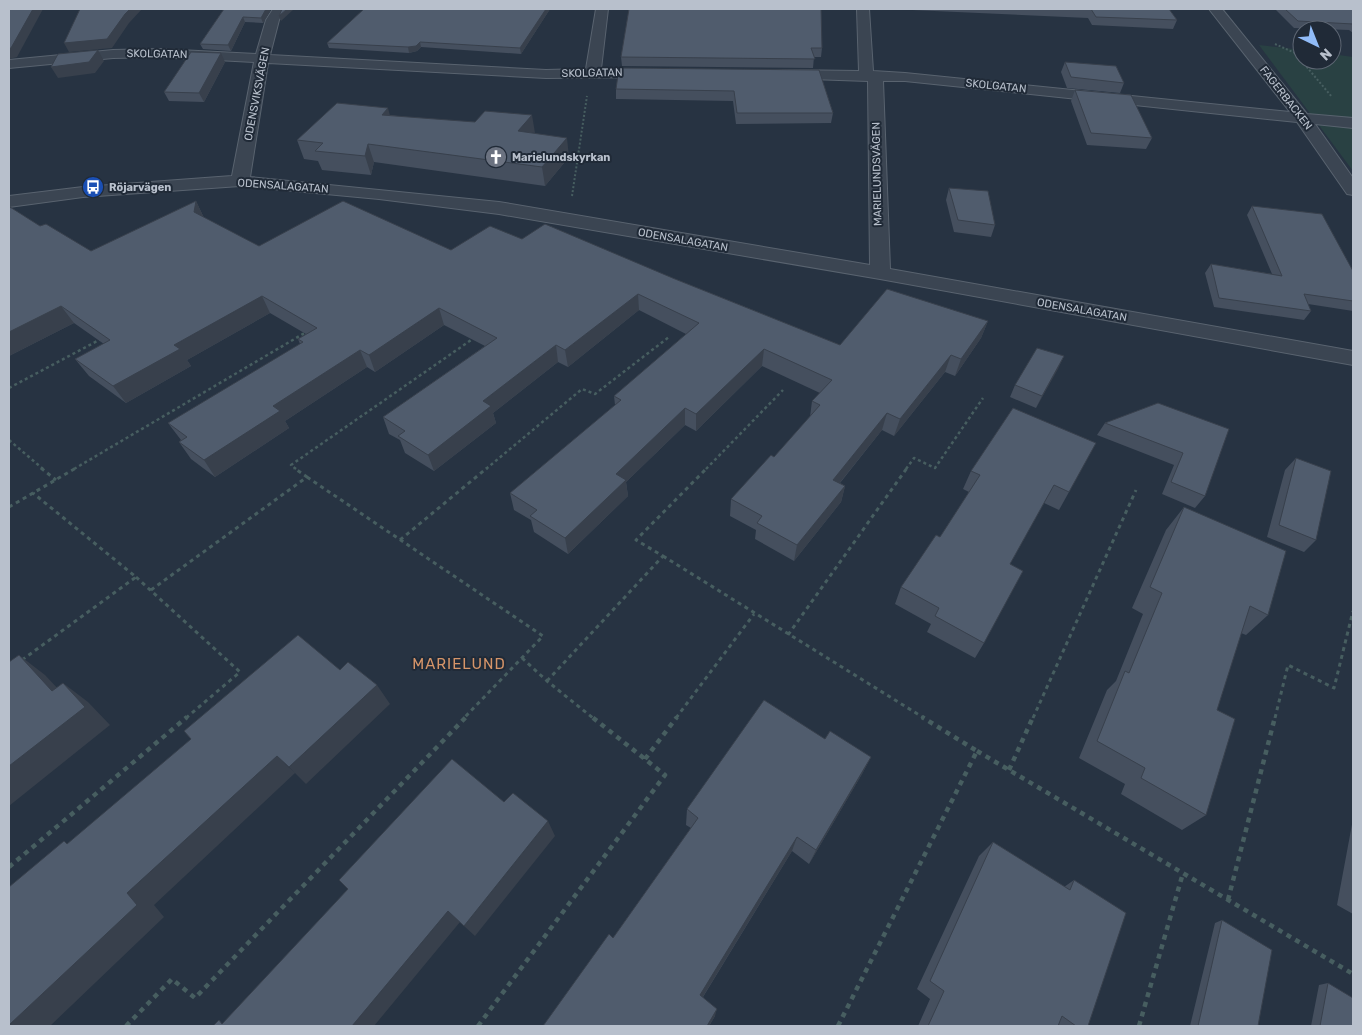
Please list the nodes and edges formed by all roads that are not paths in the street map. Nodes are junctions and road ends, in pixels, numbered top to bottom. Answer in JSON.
{"nodes":[{"id":1,"x":279,"y":9,"type":"edge"},
{"id":2,"x":602,"y":9,"type":"edge"},
{"id":3,"x":863,"y":9,"type":"edge"},
{"id":4,"x":1215,"y":9,"type":"edge"},
{"id":5,"x":262,"y":58,"type":"junction"},
{"id":6,"x":9,"y":64,"type":"edge"},
{"id":7,"x":593,"y":72,"type":"junction"},
{"id":8,"x":669,"y":73,"type":"edge"},
{"id":9,"x":766,"y":74,"type":"edge"},
{"id":10,"x":871,"y":75,"type":"junction"},
{"id":11,"x":1303,"y":117,"type":"junction"},
{"id":12,"x":1353,"y":123,"type":"edge"},
{"id":13,"x":240,"y":181,"type":"junction"},
{"id":14,"x":1353,"y":190,"type":"edge"},
{"id":15,"x":9,"y":202,"type":"edge"},
{"id":16,"x":880,"y":273,"type":"junction"},
{"id":17,"x":1353,"y":358,"type":"edge"}],
"edges":[{"from":1,"to":5,"type":"street","name":"ODENSVIKSVÄGEN"},
{"from":2,"to":7,"type":"street"},
{"from":3,"to":10,"type":"street","name":"MARIELUNDSVÄGEN"},
{"from":4,"to":11,"type":"street","name":"FAGERBACKEN"},
{"from":5,"to":6,"type":"street","name":"SKOLGATAN"},
{"from":5,"to":7,"type":"street","name":"SKOLGATAN"},
{"from":5,"to":13,"type":"street","name":"ODENSVIKSVÄGEN"},
{"from":7,"to":8,"type":"street","name":"SKOLGATAN"},
{"from":9,"to":10,"type":"street","name":"SKOLGATAN"},
{"from":10,"to":11,"type":"street","name":"SKOLGATAN"},
{"from":10,"to":16,"type":"street","name":"MARIELUNDSVÄGEN"},
{"from":11,"to":12,"type":"street","name":"SKOLGATAN"},
{"from":11,"to":14,"type":"street","name":"FAGERBACKEN"},
{"from":13,"to":15,"type":"street","name":"ODENSALAGATAN"},
{"from":13,"to":16,"type":"street","name":"ODENSALAGATAN"},
{"from":16,"to":17,"type":"street","name":"ODENSALAGATAN"}]}
